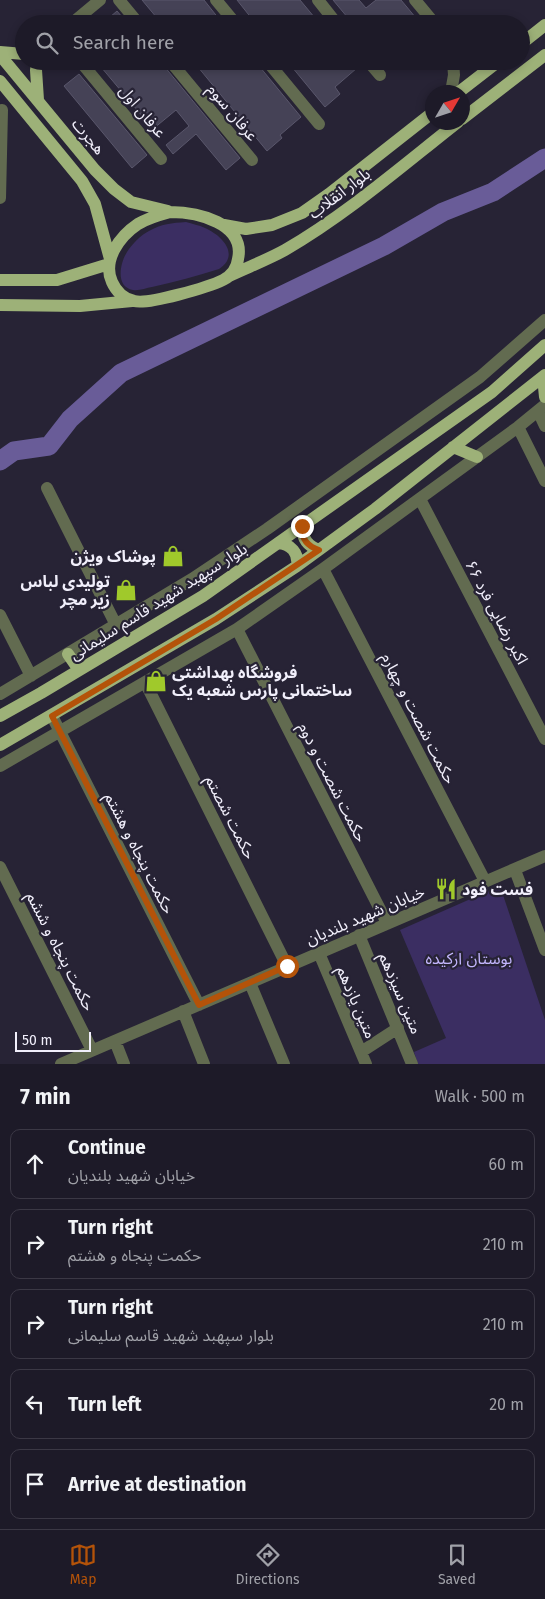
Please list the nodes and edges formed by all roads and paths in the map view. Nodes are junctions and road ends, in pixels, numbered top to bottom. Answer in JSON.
{"nodes":[{"id":1,"x":100,"y":0,"type":"edge"},
{"id":2,"x":119,"y":0,"type":"edge"},
{"id":3,"x":216,"y":0,"type":"edge"},
{"id":4,"x":318,"y":0,"type":"edge"},
{"id":5,"x":415,"y":0,"type":"edge"},
{"id":6,"x":82,"y":15,"type":"edge"},
{"id":7,"x":132,"y":15,"type":"edge"},
{"id":8,"x":228,"y":15,"type":"edge"},
{"id":9,"x":330,"y":15,"type":"edge"},
{"id":10,"x":428,"y":15,"type":"edge"},
{"id":11,"x":545,"y":26,"type":"edge"},
{"id":12,"x":530,"y":37,"type":"edge"},
{"id":13,"x":0,"y":53,"type":"edge"},
{"id":14,"x":15,"y":54,"type":"edge"},
{"id":15,"x":545,"y":54,"type":"edge"},
{"id":16,"x":530,"y":66,"type":"edge"},
{"id":17,"x":36,"y":70,"type":"edge"},
{"id":18,"x":87,"y":70,"type":"edge"},
{"id":19,"x":177,"y":70,"type":"edge"},
{"id":20,"x":274,"y":70,"type":"edge"},
{"id":21,"x":376,"y":70,"type":"edge"},
{"id":22,"x":454,"y":70,"type":"edge"},
{"id":23,"x":487,"y":70,"type":"edge"},
{"id":24,"x":525,"y":70,"type":"edge"},
{"id":25,"x":380,"y":75,"type":"dead end"},
{"id":26,"x":0,"y":81,"type":"edge"},
{"id":27,"x":452,"y":85,"type":"edge"},
{"id":28,"x":468,"y":85,"type":"edge"},
{"id":29,"x":38,"y":100,"type":"junction"},
{"id":30,"x":1,"y":110,"type":"edge"},
{"id":31,"x":26,"y":112,"type":"junction"},
{"id":32,"x":470,"y":113,"type":"edge"},
{"id":33,"x":425,"y":119,"type":"edge"},
{"id":34,"x":319,"y":124,"type":"dead end"},
{"id":35,"x":448,"y":130,"type":"edge"},
{"id":36,"x":161,"y":159,"type":"dead end"},
{"id":37,"x":252,"y":160,"type":"dead end"},
{"id":38,"x":0,"y":198,"type":"edge"},
{"id":39,"x":170,"y":212,"type":"junction"},
{"id":40,"x":220,"y":224,"type":"junction"},
{"id":41,"x":110,"y":262,"type":"junction"},
{"id":42,"x":229,"y":276,"type":"junction"},
{"id":43,"x":0,"y":280,"type":"edge"},
{"id":44,"x":133,"y":301,"type":"junction"},
{"id":45,"x":0,"y":305,"type":"edge"},
{"id":46,"x":545,"y":320,"type":"edge"},
{"id":47,"x":545,"y":345,"type":"edge"},
{"id":48,"x":544,"y":376,"type":"edge"},
{"id":49,"x":545,"y":397,"type":"edge"},
{"id":50,"x":541,"y":408,"type":"edge"},
{"id":51,"x":545,"y":426,"type":"edge"},
{"id":52,"x":518,"y":427,"type":"junction"},
{"id":53,"x":453,"y":447,"type":"junction"},
{"id":54,"x":477,"y":457,"type":"junction"},
{"id":55,"x":544,"y":475,"type":"edge"},
{"id":56,"x":47,"y":488,"type":"dead end"},
{"id":57,"x":420,"y":499,"type":"junction"},
{"id":58,"x":302,"y":526,"type":"junction"},
{"id":59,"x":278,"y":542,"type":"junction"},
{"id":60,"x":319,"y":550,"type":"junction"},
{"id":61,"x":297,"y":566,"type":"junction"},
{"id":62,"x":323,"y":569,"type":"junction"},
{"id":63,"x":0,"y":615,"type":"edge"},
{"id":64,"x":116,"y":624,"type":"junction"},
{"id":65,"x":237,"y":629,"type":"junction"},
{"id":66,"x":68,"y":654,"type":"junction"},
{"id":67,"x":79,"y":670,"type":"junction"},
{"id":68,"x":31,"y":676,"type":"junction"},
{"id":69,"x":145,"y":682,"type":"junction"},
{"id":70,"x":0,"y":694,"type":"edge"},
{"id":71,"x":0,"y":716,"type":"edge"},
{"id":72,"x":52,"y":716,"type":"junction"},
{"id":73,"x":61,"y":732,"type":"junction"},
{"id":74,"x":545,"y":739,"type":"edge"},
{"id":75,"x":0,"y":746,"type":"edge"},
{"id":76,"x":0,"y":766,"type":"edge"},
{"id":77,"x":545,"y":856,"type":"edge"},
{"id":78,"x":0,"y":867,"type":"edge"},
{"id":79,"x":515,"y":870,"type":"junction"},
{"id":80,"x":485,"y":881,"type":"junction"},
{"id":81,"x":387,"y":923,"type":"junction"},
{"id":82,"x":359,"y":935,"type":"junction"},
{"id":83,"x":545,"y":950,"type":"edge"},
{"id":84,"x":319,"y":953,"type":"junction"},
{"id":85,"x":287,"y":966,"type":"junction"},
{"id":86,"x":250,"y":983,"type":"junction"},
{"id":87,"x":199,"y":1005,"type":"junction"},
{"id":88,"x":183,"y":1012,"type":"junction"},
{"id":89,"x":398,"y":1028,"type":"junction"},
{"id":90,"x":115,"y":1041,"type":"junction"},
{"id":91,"x":92,"y":1050,"type":"junction"},
{"id":92,"x":363,"y":1058,"type":"edge"},
{"id":93,"x":75,"y":1061,"type":"edge"},
{"id":94,"x":61,"y":1064,"type":"edge"},
{"id":95,"x":124,"y":1064,"type":"edge"},
{"id":96,"x":204,"y":1064,"type":"edge"},
{"id":97,"x":284,"y":1064,"type":"edge"},
{"id":98,"x":412,"y":1064,"type":"edge"}],
"edges":[{"from":1,"to":6,"type":"street"},
{"from":2,"to":7,"type":"street"},
{"from":3,"to":8,"type":"street"},
{"from":4,"to":9,"type":"street"},
{"from":5,"to":10,"type":"street"},
{"from":11,"to":12,"type":"main road"},
{"from":13,"to":14,"type":"main road"},
{"from":13,"to":29,"type":"main road","name":"هجرت"},
{"from":15,"to":16,"type":"main road"},
{"from":17,"to":29,"type":"main road"},
{"from":18,"to":36,"type":"street","name":"عرفان اول"},
{"from":19,"to":37,"type":"street","name":"عرفان سوم"},
{"from":20,"to":34,"type":"street"},
{"from":21,"to":25,"type":"street"},
{"from":22,"to":27,"type":"street"},
{"from":23,"to":28,"type":"main road"},
{"from":24,"to":32,"type":"main road"},
{"from":26,"to":31,"type":"main road","name":"هجرت"},
{"from":29,"to":39,"type":"main road","name":"هجرت"},
{"from":30,"to":31,"type":"street"},
{"from":30,"to":38,"type":"street"},
{"from":31,"to":41,"type":"main road","name":"هجرت"},
{"from":33,"to":40,"type":"main road","name":"بلوار انقلاب"},
{"from":35,"to":42,"type":"main road","name":"بلوار انقلاب"},
{"from":39,"to":40,"type":"main road"},
{"from":39,"to":41,"type":"main road"},
{"from":40,"to":42,"type":"main road"},
{"from":41,"to":43,"type":"main road"},
{"from":41,"to":44,"type":"main road"},
{"from":42,"to":44,"type":"main road"},
{"from":44,"to":45,"type":"main road"},
{"from":46,"to":64,"type":"street"},
{"from":47,"to":58,"type":"main road","name":"بلوار سپهبد شهید قاسم سلیمانی"},
{"from":48,"to":49,"type":"main road"},
{"from":48,"to":53,"type":"main road"},
{"from":50,"to":51,"type":"street"},
{"from":50,"to":52,"type":"street"},
{"from":52,"to":54,"type":"street"},
{"from":52,"to":55,"type":"street"},
{"from":53,"to":54,"type":"main road"},
{"from":53,"to":60,"type":"main road"},
{"from":54,"to":57,"type":"street"},
{"from":56,"to":64,"type":"street"},
{"from":57,"to":62,"type":"street"},
{"from":57,"to":74,"type":"street","name":"۶۶ اکبر رضایی فرد"},
{"from":58,"to":59,"type":"main road","name":"بلوار سپهبد شهید قاسم سلیمانی"},
{"from":58,"to":60,"type":"main road"},
{"from":59,"to":61,"type":"main road"},
{"from":59,"to":67,"type":"main road","name":"بلوار سپهبد شهید قاسم سلیمانی"},
{"from":60,"to":61,"type":"main road"},
{"from":61,"to":72,"type":"main road"},
{"from":62,"to":65,"type":"street"},
{"from":62,"to":80,"type":"street","name":"حکمت شصت و چهارم"},
{"from":63,"to":68,"type":"street"},
{"from":64,"to":66,"type":"street"},
{"from":65,"to":69,"type":"street"},
{"from":65,"to":81,"type":"street","name":"حکمت شصت و دوم"},
{"from":66,"to":67,"type":"main road"},
{"from":66,"to":68,"type":"street"},
{"from":67,"to":71,"type":"main road","name":"بلوار سپهبد شهید قاسم سلیمانی"},
{"from":68,"to":70,"type":"street"},
{"from":69,"to":73,"type":"street"},
{"from":69,"to":85,"type":"street","name":"حکمت شصتم"},
{"from":72,"to":73,"type":"street","name":"حکمت پنجاه و هشتم"},
{"from":72,"to":75,"type":"main road"},
{"from":73,"to":76,"type":"street"},
{"from":73,"to":87,"type":"street","name":"حکمت پنجاه و هشتم"},
{"from":77,"to":79,"type":"street","name":"خیابان شهید بلندیان"},
{"from":78,"to":91,"type":"street","name":"حکمت پنجاه و ششم"},
{"from":79,"to":80,"type":"street","name":"خیابان شهید بلندیان"},
{"from":79,"to":83,"type":"street"},
{"from":80,"to":81,"type":"street","name":"خیابان شهید بلندیان"},
{"from":81,"to":82,"type":"street","name":"خیابان شهید بلندیان"},
{"from":82,"to":84,"type":"street","name":"خیابان شهید بلندیان"},
{"from":82,"to":89,"type":"street","name":"متین سیزدهم"},
{"from":84,"to":85,"type":"street","name":"خیابان شهید بلندیان"},
{"from":84,"to":92,"type":"street","name":"متین یازدهم"},
{"from":85,"to":86,"type":"street","name":"خیابان شهید بلندیان"},
{"from":86,"to":87,"type":"street","name":"خیابان شهید بلندیان"},
{"from":86,"to":97,"type":"street"},
{"from":87,"to":88,"type":"street","name":"خیابان شهید بلندیان"},
{"from":88,"to":90,"type":"street","name":"خیابان شهید بلندیان"},
{"from":88,"to":96,"type":"street"},
{"from":89,"to":92,"type":"street"},
{"from":89,"to":98,"type":"street","name":"متین سیزدهم"},
{"from":90,"to":91,"type":"street","name":"خیابان شهید بلندیان"},
{"from":90,"to":95,"type":"street"},
{"from":91,"to":93,"type":"street","name":"خیابان شهید بلندیان"},
{"from":93,"to":94,"type":"street","name":"خیابان شهید بلندیان"}]}
